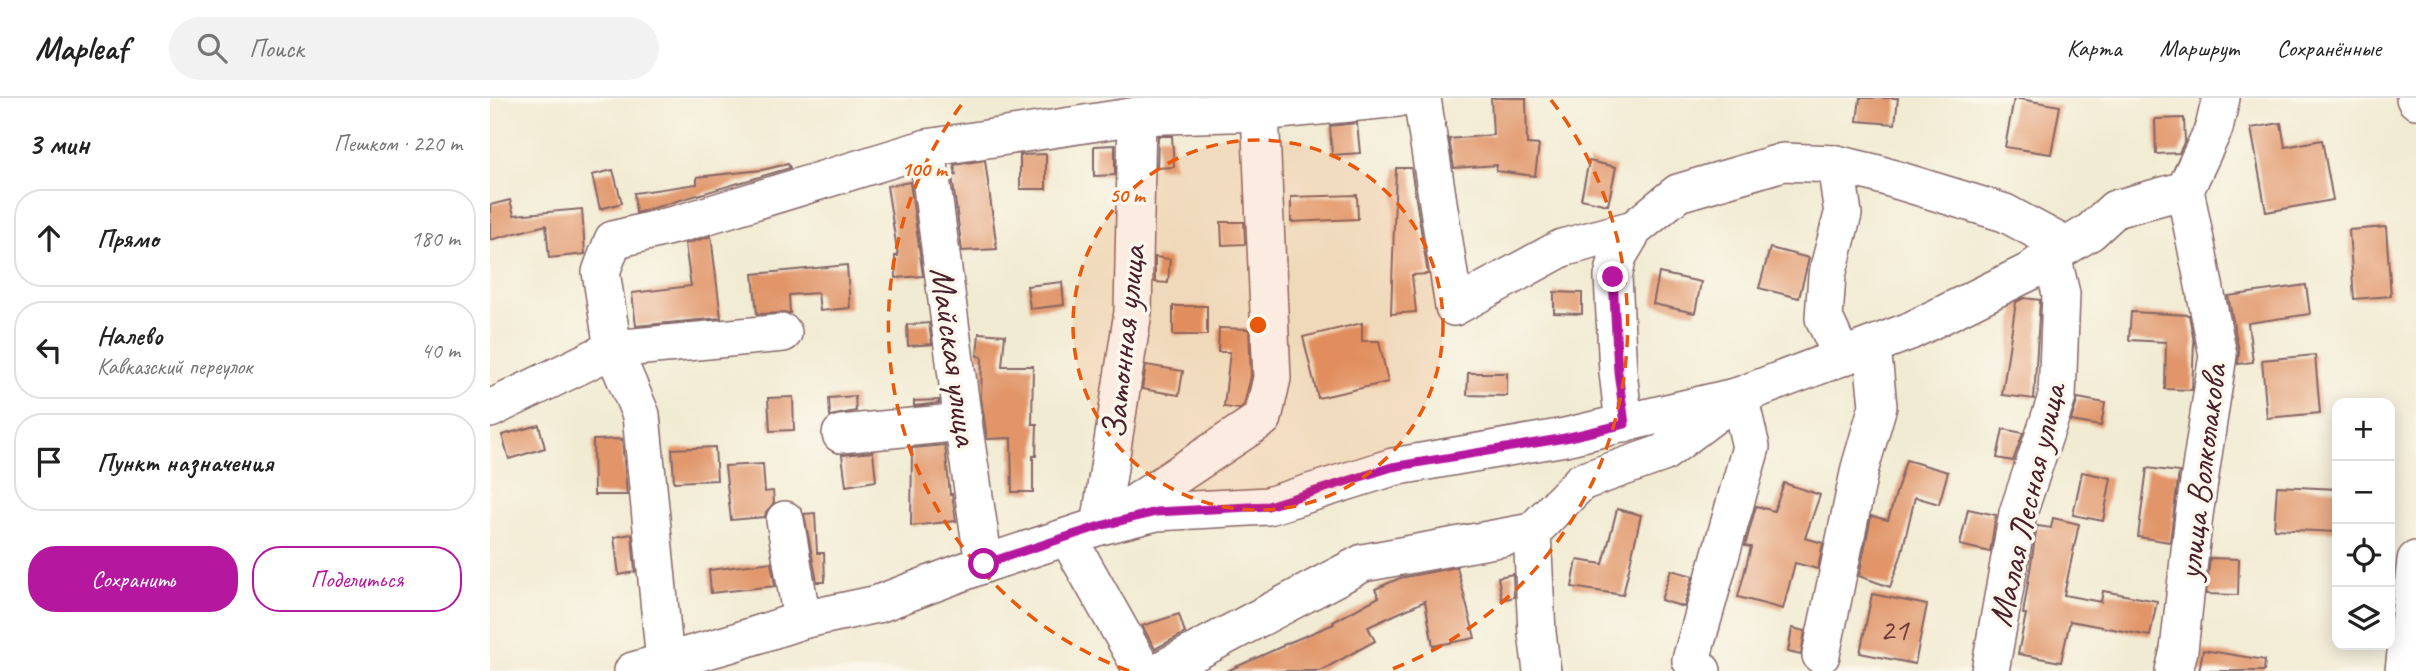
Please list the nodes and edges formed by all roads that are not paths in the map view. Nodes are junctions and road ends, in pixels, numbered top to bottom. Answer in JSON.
{"nodes":[{"id":1,"x":1398,"y":98,"type":"edge"},
{"id":2,"x":1422,"y":98,"type":"edge"},
{"id":3,"x":2221,"y":98,"type":"edge"},
{"id":4,"x":1260,"y":112,"type":"junction"},
{"id":5,"x":1137,"y":116,"type":"junction"},
{"id":6,"x":927,"y":148,"type":"junction"},
{"id":7,"x":1836,"y":164,"type":"junction"},
{"id":8,"x":2185,"y":190,"type":"junction"},
{"id":9,"x":1634,"y":229,"type":"junction"},
{"id":10,"x":2059,"y":251,"type":"junction"},
{"id":11,"x":783,"y":333,"type":"dead end"},
{"id":12,"x":612,"y":349,"type":"junction"},
{"id":13,"x":1857,"y":352,"type":"junction"},
{"id":14,"x":1739,"y":396,"type":"junction"},
{"id":15,"x":490,"y":409,"type":"edge"},
{"id":16,"x":962,"y":422,"type":"junction"},
{"id":17,"x":1625,"y":424,"type":"junction"},
{"id":18,"x":841,"y":434,"type":"dead end"},
{"id":19,"x":785,"y":520,"type":"dead end"},
{"id":20,"x":1084,"y":532,"type":"junction"},
{"id":21,"x":1532,"y":532,"type":"junction"},
{"id":22,"x":2416,"y":560,"type":"edge"},
{"id":23,"x":984,"y":564,"type":"junction"},
{"id":24,"x":802,"y":620,"type":"junction"},
{"id":25,"x":732,"y":643,"type":"junction"},
{"id":26,"x":649,"y":666,"type":"edge"},
{"id":27,"x":1820,"y":666,"type":"edge"},
{"id":28,"x":1693,"y":667,"type":"edge"},
{"id":29,"x":705,"y":671,"type":"edge"},
{"id":30,"x":1143,"y":671,"type":"edge"},
{"id":31,"x":1158,"y":671,"type":"edge"},
{"id":32,"x":1542,"y":671,"type":"edge"},
{"id":33,"x":1990,"y":671,"type":"edge"},
{"id":34,"x":2174,"y":671,"type":"edge"},
{"id":35,"x":2403,"y":671,"type":"edge"}],
"edges":[{"from":1,"to":4,"type":"street"},
{"from":2,"to":9,"type":"street"},
{"from":3,"to":8,"type":"street"},
{"from":4,"to":5,"type":"street"},
{"from":4,"to":20,"type":"street"},
{"from":5,"to":6,"type":"street"},
{"from":5,"to":20,"type":"street","name":"Затонная улица"},
{"from":6,"to":12,"type":"street"},
{"from":6,"to":16,"type":"street","name":"Майская улица"},
{"from":7,"to":9,"type":"street"},
{"from":7,"to":10,"type":"street"},
{"from":7,"to":13,"type":"street"},
{"from":8,"to":10,"type":"street"},
{"from":8,"to":34,"type":"street","name":"улица Волколакова"},
{"from":9,"to":17,"type":"street"},
{"from":10,"to":13,"type":"street"},
{"from":10,"to":33,"type":"street","name":"Малая Лесная улица"},
{"from":11,"to":12,"type":"street"},
{"from":12,"to":15,"type":"street"},
{"from":12,"to":26,"type":"street"},
{"from":13,"to":14,"type":"street"},
{"from":13,"to":27,"type":"street"},
{"from":14,"to":17,"type":"street"},
{"from":14,"to":21,"type":"street"},
{"from":14,"to":28,"type":"street"},
{"from":16,"to":18,"type":"street"},
{"from":16,"to":23,"type":"street","name":"Майская улица"},
{"from":17,"to":20,"type":"street"},
{"from":19,"to":24,"type":"street"},
{"from":20,"to":23,"type":"street"},
{"from":20,"to":30,"type":"street"},
{"from":21,"to":31,"type":"street"},
{"from":21,"to":32,"type":"street"},
{"from":22,"to":35,"type":"street"},
{"from":23,"to":24,"type":"street"},
{"from":24,"to":25,"type":"street"},
{"from":25,"to":26,"type":"street"},
{"from":25,"to":29,"type":"street"}]}
